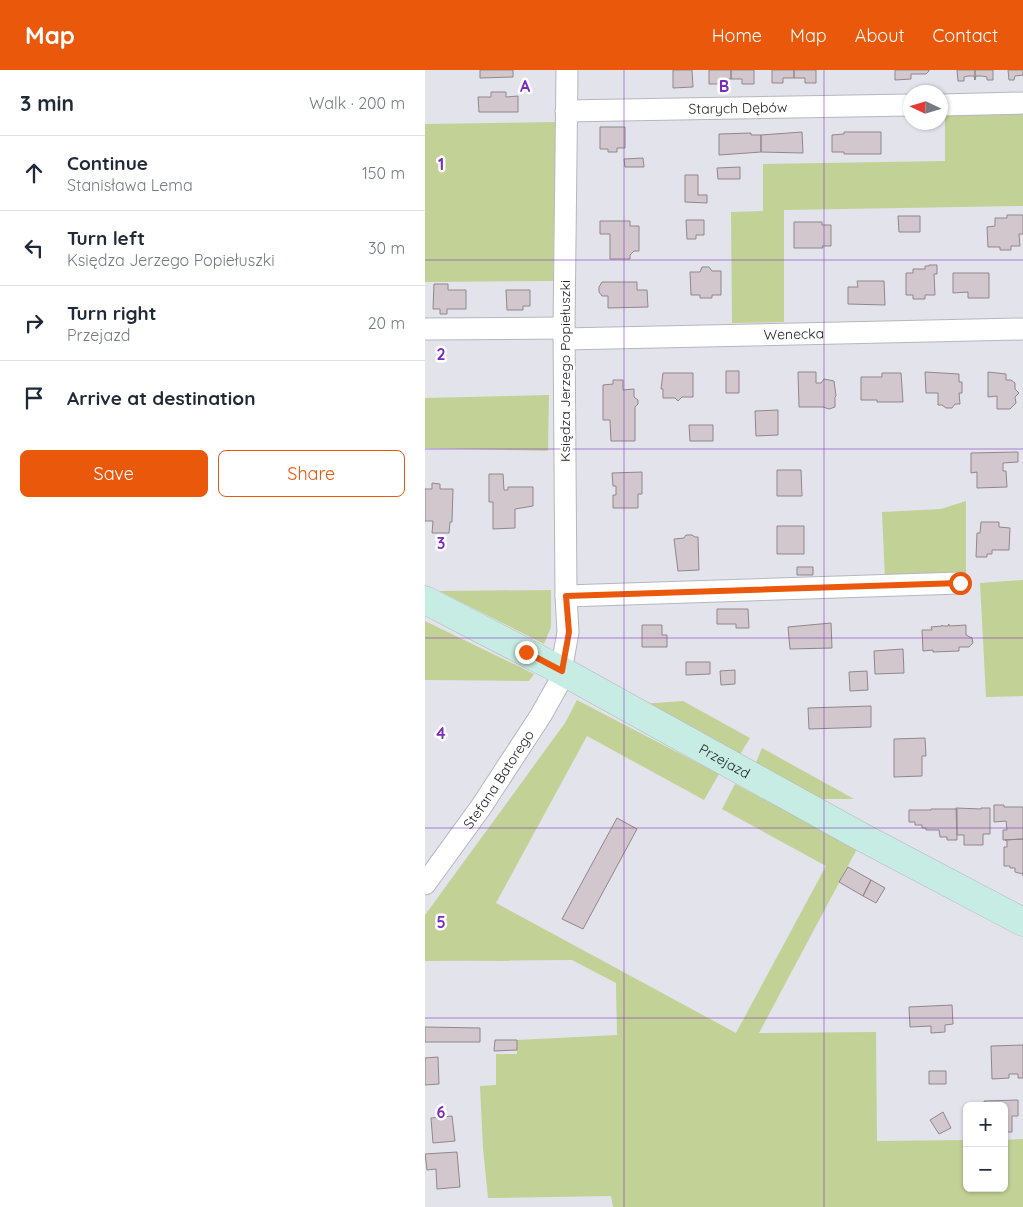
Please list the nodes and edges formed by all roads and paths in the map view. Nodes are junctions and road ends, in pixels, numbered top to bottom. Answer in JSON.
{"nodes":[{"id":1,"x":567,"y":70,"type":"edge"},
{"id":2,"x":1023,"y":103,"type":"edge"},
{"id":3,"x":903,"y":105,"type":"edge"},
{"id":4,"x":948,"y":105,"type":"edge"},
{"id":5,"x":566,"y":111,"type":"junction"},
{"id":6,"x":1023,"y":328,"type":"edge"},
{"id":7,"x":425,"y":329,"type":"edge"},
{"id":8,"x":564,"y":334,"type":"junction"},
{"id":9,"x":960,"y":583,"type":"dead end"},
{"id":10,"x":566,"y":596,"type":"junction"},
{"id":11,"x":425,"y":600,"type":"edge"},
{"id":12,"x":562,"y":671,"type":"junction"},
{"id":13,"x":425,"y":884,"type":"edge"},
{"id":14,"x":1023,"y":922,"type":"edge"}],
"edges":[{"from":1,"to":5,"type":"street","name":"Księdza Jerzego Popiełuszki"},
{"from":2,"to":4,"type":"street"},
{"from":3,"to":5,"type":"street","name":"Starych Dębów"},
{"from":5,"to":8,"type":"street","name":"Księdza Jerzego Popiełuszki"},
{"from":6,"to":8,"type":"street","name":"Wenecka"},
{"from":7,"to":8,"type":"street","name":"Wenecka"},
{"from":8,"to":10,"type":"street","name":"Księdza Jerzego Popiełuszki"},
{"from":9,"to":10,"type":"street"},
{"from":10,"to":12,"type":"street","name":"Księdza Jerzego Popiełuszki"},
{"from":11,"to":12,"type":"street","name":"Przejazd"},
{"from":12,"to":13,"type":"street","name":"Stefana Batorego"},
{"from":12,"to":14,"type":"street","name":"Przejazd"}]}
